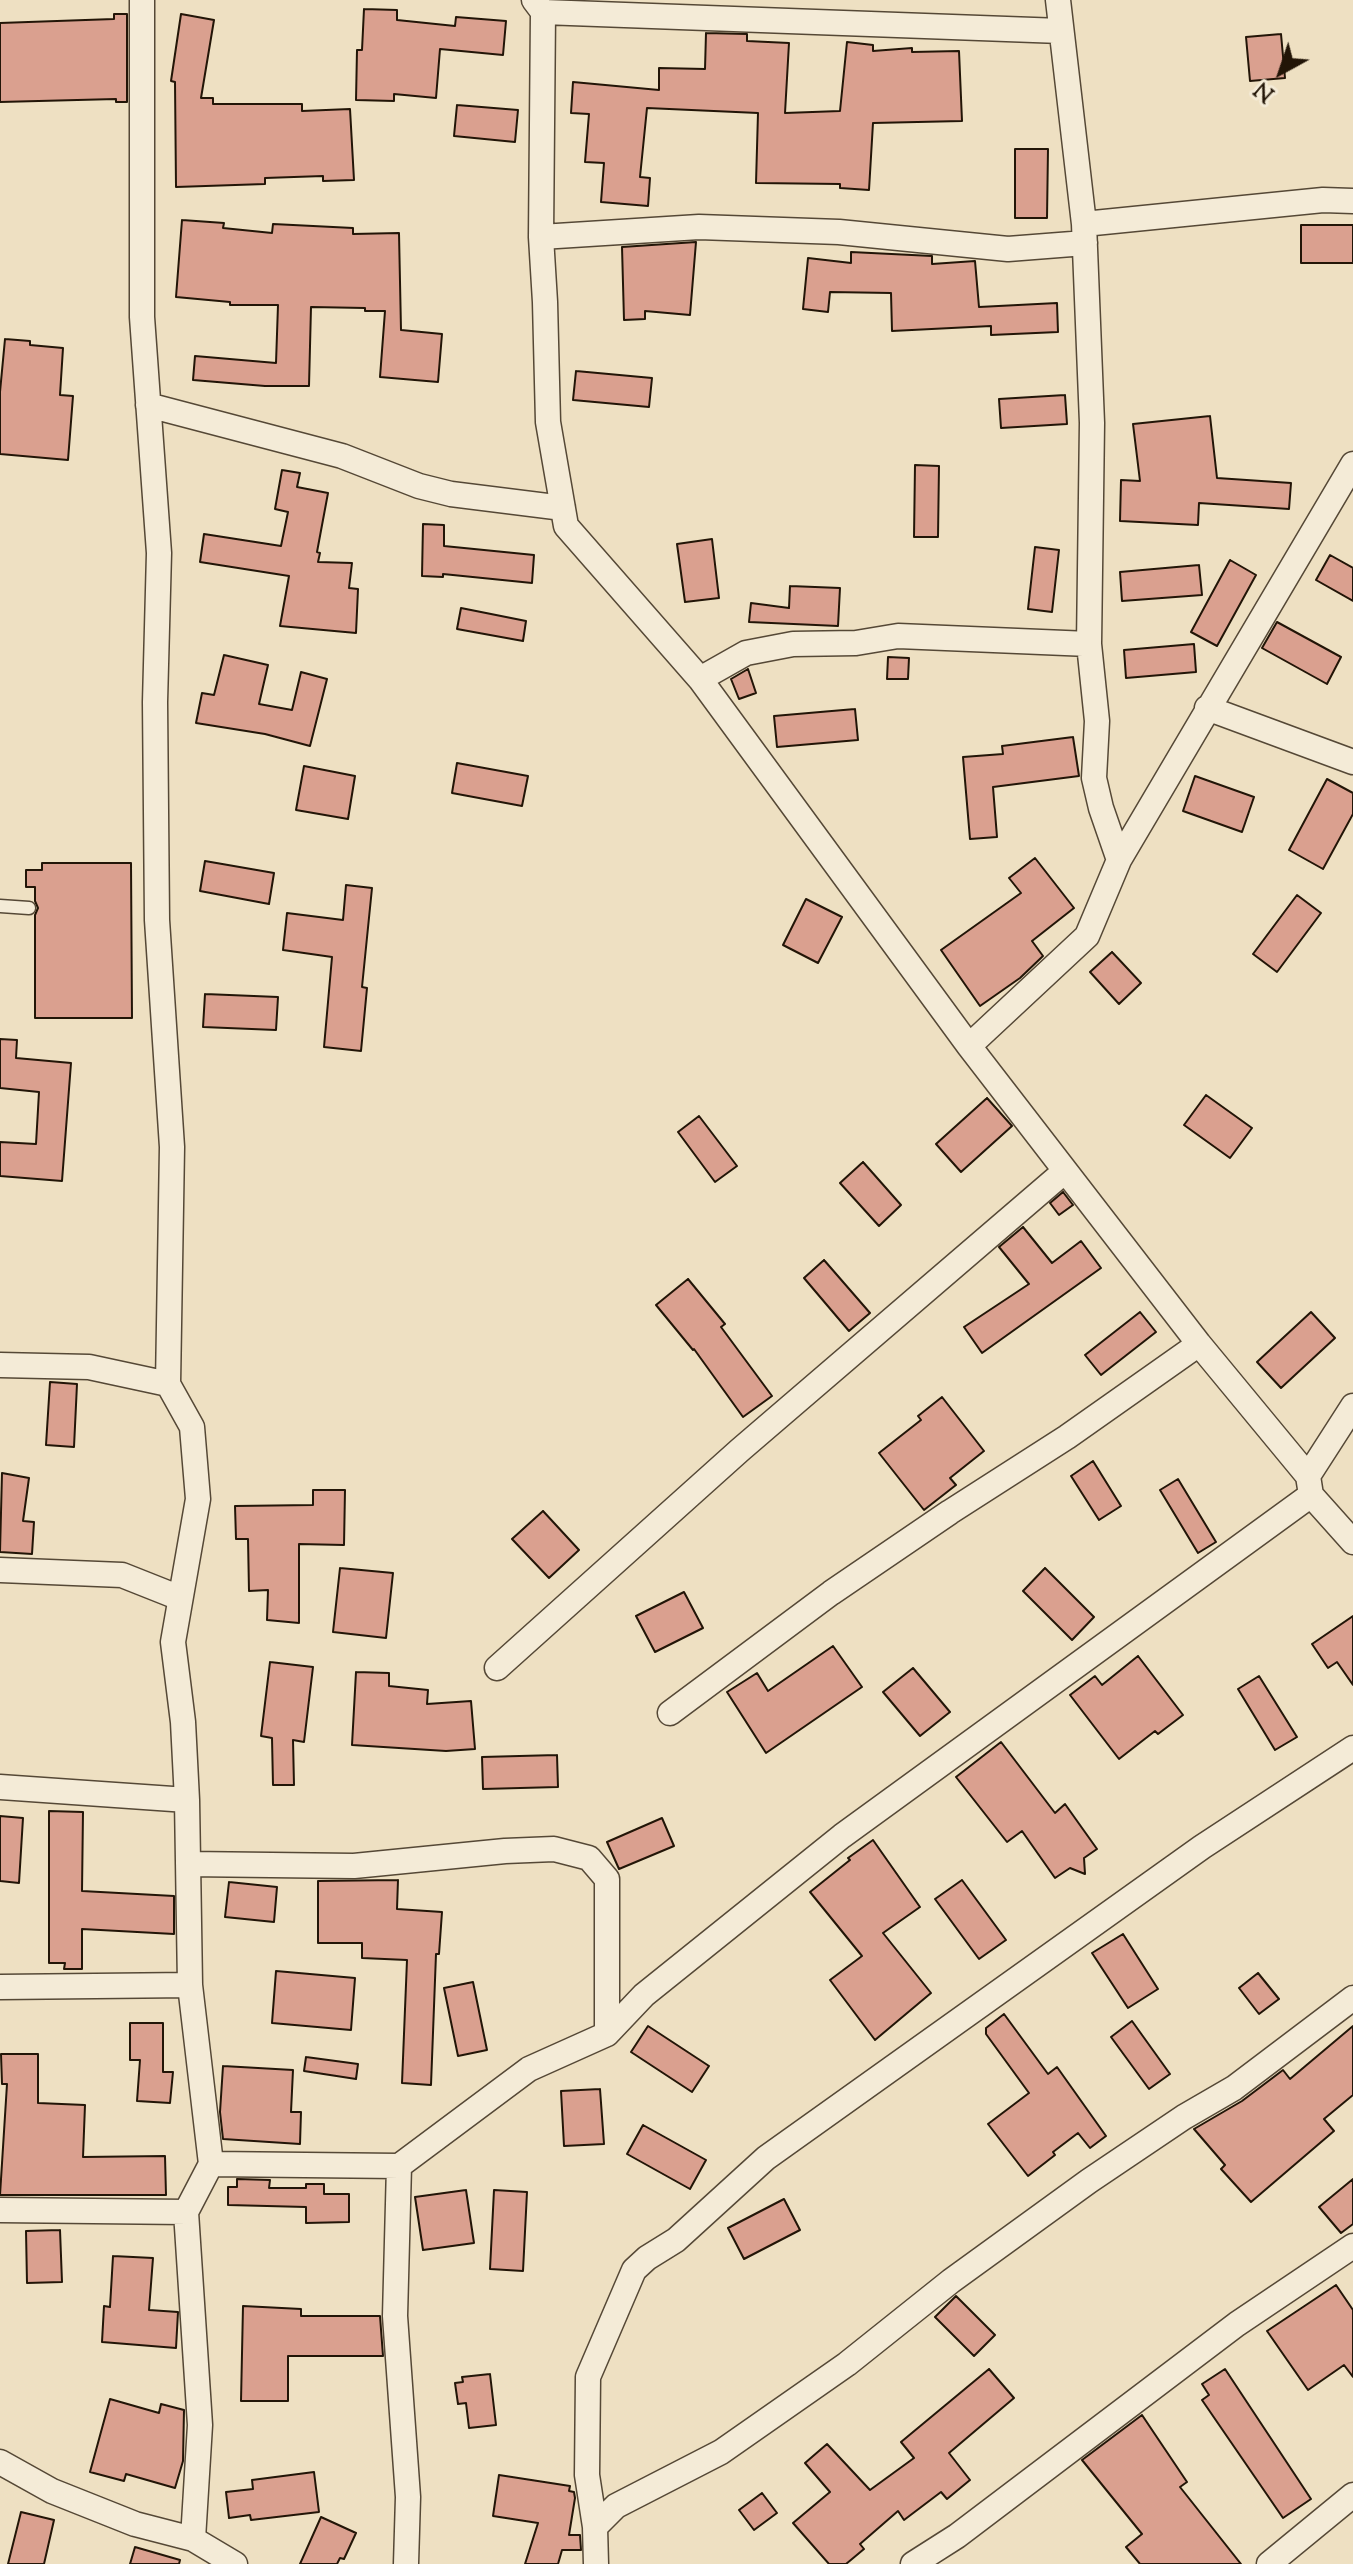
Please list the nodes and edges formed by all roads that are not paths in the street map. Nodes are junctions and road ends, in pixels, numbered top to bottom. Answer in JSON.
{"nodes":[{"id":1,"x":142,"y":0,"type":"edge"},
{"id":2,"x":1058,"y":0,"type":"edge"},
{"id":3,"x":539,"y":6,"type":"edge"},
{"id":4,"x":1061,"y":31,"type":"junction"},
{"id":5,"x":1353,"y":201,"type":"edge"},
{"id":6,"x":1084,"y":233,"type":"junction"},
{"id":7,"x":541,"y":237,"type":"junction"},
{"id":8,"x":148,"y":405,"type":"junction"},
{"id":9,"x":1353,"y":464,"type":"edge"},
{"id":10,"x":563,"y":508,"type":"junction"},
{"id":11,"x":1089,"y":644,"type":"junction"},
{"id":12,"x":700,"y":679,"type":"junction"},
{"id":13,"x":1207,"y":708,"type":"junction"},
{"id":14,"x":1353,"y":762,"type":"edge"},
{"id":15,"x":1119,"y":860,"type":"junction"},
{"id":16,"x":0,"y":906,"type":"edge"},
{"id":17,"x":29,"y":908,"type":"dead end"},
{"id":18,"x":969,"y":1046,"type":"junction"},
{"id":19,"x":1065,"y":1171,"type":"junction"},
{"id":20,"x":1199,"y":1344,"type":"junction"},
{"id":21,"x":0,"y":1365,"type":"edge"},
{"id":22,"x":168,"y":1384,"type":"junction"},
{"id":23,"x":1353,"y":1406,"type":"edge"},
{"id":24,"x":1309,"y":1486,"type":"junction"},
{"id":25,"x":1353,"y":1542,"type":"edge"},
{"id":26,"x":0,"y":1570,"type":"edge"},
{"id":27,"x":180,"y":1598,"type":"junction"},
{"id":28,"x":497,"y":1668,"type":"dead end"},
{"id":29,"x":670,"y":1713,"type":"dead end"},
{"id":30,"x":1353,"y":1748,"type":"edge"},
{"id":31,"x":0,"y":1787,"type":"edge"},
{"id":32,"x":187,"y":1800,"type":"junction"},
{"id":33,"x":188,"y":1864,"type":"junction"},
{"id":34,"x":190,"y":1985,"type":"junction"},
{"id":35,"x":0,"y":1987,"type":"edge"},
{"id":36,"x":1353,"y":1998,"type":"edge"},
{"id":37,"x":607,"y":2034,"type":"junction"},
{"id":38,"x":211,"y":2164,"type":"junction"},
{"id":39,"x":399,"y":2166,"type":"junction"},
{"id":40,"x":0,"y":2210,"type":"edge"},
{"id":41,"x":186,"y":2212,"type":"junction"},
{"id":42,"x":1353,"y":2246,"type":"edge"},
{"id":43,"x":0,"y":2462,"type":"edge"},
{"id":44,"x":1353,"y":2495,"type":"edge"},
{"id":45,"x":595,"y":2527,"type":"junction"},
{"id":46,"x":193,"y":2539,"type":"junction"},
{"id":47,"x":235,"y":2564,"type":"edge"},
{"id":48,"x":406,"y":2564,"type":"edge"},
{"id":49,"x":596,"y":2564,"type":"edge"},
{"id":50,"x":913,"y":2564,"type":"edge"},
{"id":51,"x":1269,"y":2564,"type":"edge"}],
"edges":[{"from":1,"to":8,"type":"street"},
{"from":2,"to":4,"type":"street"},
{"from":3,"to":4,"type":"street"},
{"from":3,"to":7,"type":"street"},
{"from":4,"to":6,"type":"street"},
{"from":5,"to":6,"type":"street"},
{"from":6,"to":7,"type":"street"},
{"from":6,"to":11,"type":"street"},
{"from":7,"to":10,"type":"street"},
{"from":8,"to":10,"type":"street"},
{"from":8,"to":22,"type":"street"},
{"from":9,"to":13,"type":"street"},
{"from":10,"to":12,"type":"street"},
{"from":11,"to":12,"type":"street"},
{"from":11,"to":15,"type":"street"},
{"from":12,"to":18,"type":"street"},
{"from":13,"to":14,"type":"street"},
{"from":13,"to":15,"type":"street"},
{"from":15,"to":18,"type":"street"},
{"from":16,"to":17,"type":"lane"},
{"from":18,"to":19,"type":"street"},
{"from":19,"to":20,"type":"street"},
{"from":19,"to":28,"type":"street"},
{"from":20,"to":24,"type":"street"},
{"from":20,"to":29,"type":"street"},
{"from":21,"to":22,"type":"street"},
{"from":22,"to":27,"type":"street"},
{"from":23,"to":24,"type":"street"},
{"from":24,"to":25,"type":"street"},
{"from":24,"to":37,"type":"street"},
{"from":26,"to":27,"type":"street"},
{"from":27,"to":32,"type":"street"},
{"from":30,"to":45,"type":"street"},
{"from":31,"to":32,"type":"street"},
{"from":32,"to":33,"type":"street"},
{"from":33,"to":34,"type":"street"},
{"from":33,"to":37,"type":"street"},
{"from":34,"to":35,"type":"street"},
{"from":34,"to":38,"type":"street"},
{"from":36,"to":45,"type":"street"},
{"from":37,"to":39,"type":"street"},
{"from":38,"to":39,"type":"street"},
{"from":38,"to":41,"type":"street"},
{"from":39,"to":48,"type":"street"},
{"from":40,"to":41,"type":"street"},
{"from":41,"to":46,"type":"street"},
{"from":42,"to":50,"type":"street"},
{"from":43,"to":46,"type":"street"},
{"from":44,"to":51,"type":"street"},
{"from":45,"to":49,"type":"street"},
{"from":46,"to":47,"type":"street"}]}
